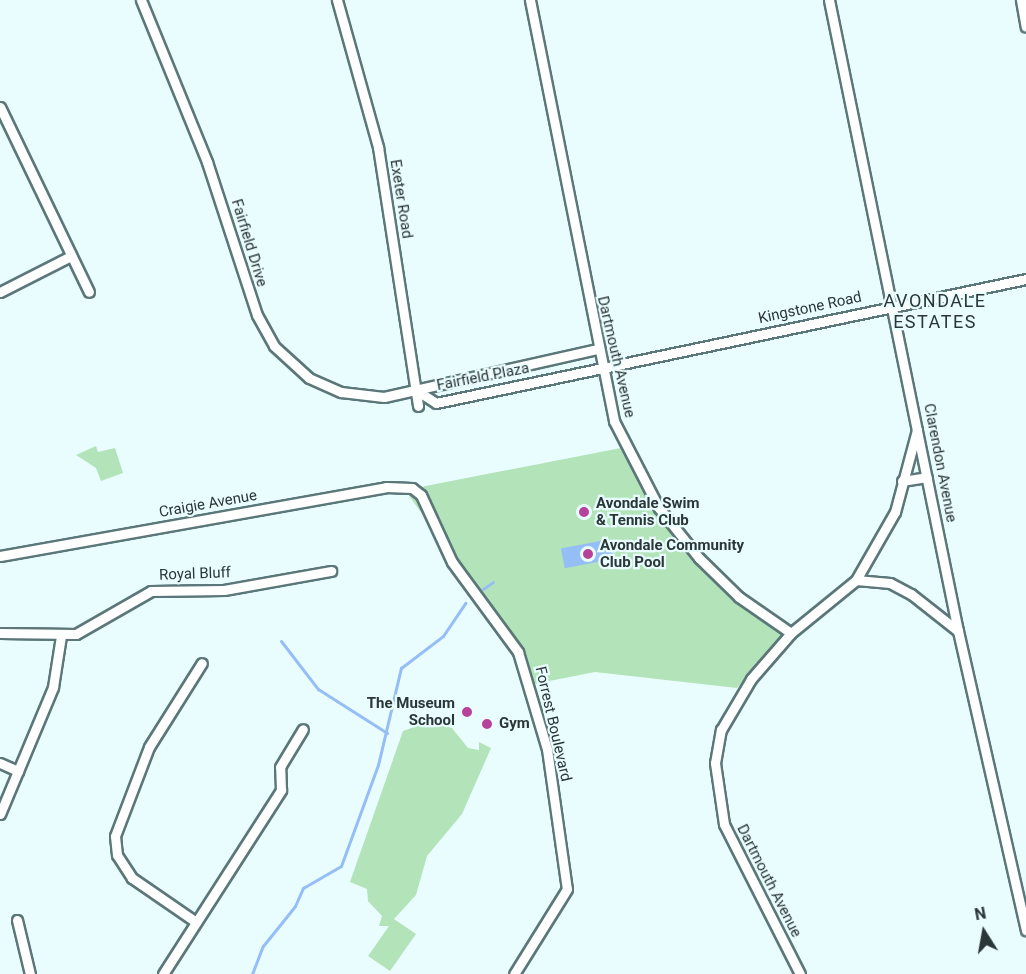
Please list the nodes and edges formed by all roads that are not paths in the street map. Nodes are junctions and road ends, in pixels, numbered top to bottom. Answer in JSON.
{"nodes":[{"id":1,"x":141,"y":0,"type":"edge"},
{"id":2,"x":337,"y":0,"type":"edge"},
{"id":3,"x":530,"y":0,"type":"edge"},
{"id":4,"x":829,"y":0,"type":"edge"},
{"id":5,"x":1021,"y":0,"type":"edge"},
{"id":6,"x":1026,"y":27,"type":"edge"},
{"id":7,"x":0,"y":107,"type":"edge"},
{"id":8,"x":71,"y":256,"type":"junction"},
{"id":9,"x":1026,"y":279,"type":"edge"},
{"id":10,"x":0,"y":292,"type":"edge"},
{"id":11,"x":89,"y":292,"type":"dead end"},
{"id":12,"x":892,"y":306,"type":"junction"},
{"id":13,"x":597,"y":349,"type":"junction"},
{"id":14,"x":601,"y":368,"type":"junction"},
{"id":15,"x":416,"y":390,"type":"junction"},
{"id":16,"x":418,"y":406,"type":"dead end"},
{"id":17,"x":917,"y":428,"type":"junction"},
{"id":18,"x":927,"y":477,"type":"junction"},
{"id":19,"x":903,"y":481,"type":"junction"},
{"id":20,"x":421,"y":495,"type":"joint"},
{"id":21,"x":0,"y":556,"type":"edge"},
{"id":22,"x":331,"y":571,"type":"dead end"},
{"id":23,"x":856,"y":580,"type":"junction"},
{"id":24,"x":957,"y":631,"type":"junction"},
{"id":25,"x":0,"y":633,"type":"edge"},
{"id":26,"x":791,"y":633,"type":"junction"},
{"id":27,"x":61,"y":636,"type":"junction"},
{"id":28,"x":202,"y":663,"type":"dead end"},
{"id":29,"x":303,"y":729,"type":"dead end"},
{"id":30,"x":0,"y":763,"type":"edge"},
{"id":31,"x":18,"y":771,"type":"junction"},
{"id":32,"x":0,"y":814,"type":"edge"},
{"id":33,"x":17,"y":920,"type":"dead end"},
{"id":34,"x":196,"y":922,"type":"junction"},
{"id":35,"x":1026,"y":930,"type":"edge"},
{"id":36,"x":30,"y":974,"type":"edge"},
{"id":37,"x":163,"y":974,"type":"edge"},
{"id":38,"x":514,"y":974,"type":"edge"},
{"id":39,"x":800,"y":974,"type":"edge"}],
"edges":[{"from":1,"to":15,"type":"street","name":"Fairfield Drive"},
{"from":2,"to":15,"type":"street","name":"Exeter Road"},
{"from":3,"to":13,"type":"street","name":"Dartmouth Avenue"},
{"from":4,"to":12,"type":"street","name":"Clarendon Avenue"},
{"from":5,"to":6,"type":"street"},
{"from":7,"to":8,"type":"street"},
{"from":8,"to":10,"type":"street"},
{"from":8,"to":11,"type":"street"},
{"from":9,"to":12,"type":"street","name":"Kingstone Road"},
{"from":12,"to":14,"type":"street","name":"Kingstone Road"},
{"from":12,"to":17,"type":"street","name":"Clarendon Avenue"},
{"from":13,"to":14,"type":"street","name":"Dartmouth Avenue"},
{"from":13,"to":15,"type":"street","name":"Fairfield Plaza"},
{"from":14,"to":15,"type":"street","name":"Fairfield Plaza"},
{"from":14,"to":26,"type":"street","name":"Dartmouth Avenue"},
{"from":15,"to":16,"type":"street","name":"Exeter Road"},
{"from":17,"to":18,"type":"street","name":"Clarendon Avenue"},
{"from":17,"to":19,"type":"street"},
{"from":18,"to":19,"type":"street"},
{"from":18,"to":24,"type":"street","name":"Clarendon Avenue"},
{"from":19,"to":23,"type":"street"},
{"from":20,"to":21,"type":"street","name":"Craigie Avenue"},
{"from":20,"to":38,"type":"street","name":"Forrest Boulevard"},
{"from":22,"to":27,"type":"street","name":"Royal Bluff"},
{"from":23,"to":24,"type":"street"},
{"from":23,"to":26,"type":"street"},
{"from":24,"to":35,"type":"street","name":"Clarendon Avenue"},
{"from":25,"to":27,"type":"street","name":"Royal Bluff"},
{"from":26,"to":39,"type":"street","name":"Dartmouth Avenue"},
{"from":27,"to":31,"type":"street"},
{"from":28,"to":34,"type":"street"},
{"from":29,"to":34,"type":"street"},
{"from":30,"to":31,"type":"street"},
{"from":31,"to":32,"type":"street"},
{"from":33,"to":36,"type":"street"},
{"from":34,"to":37,"type":"street"}]}
